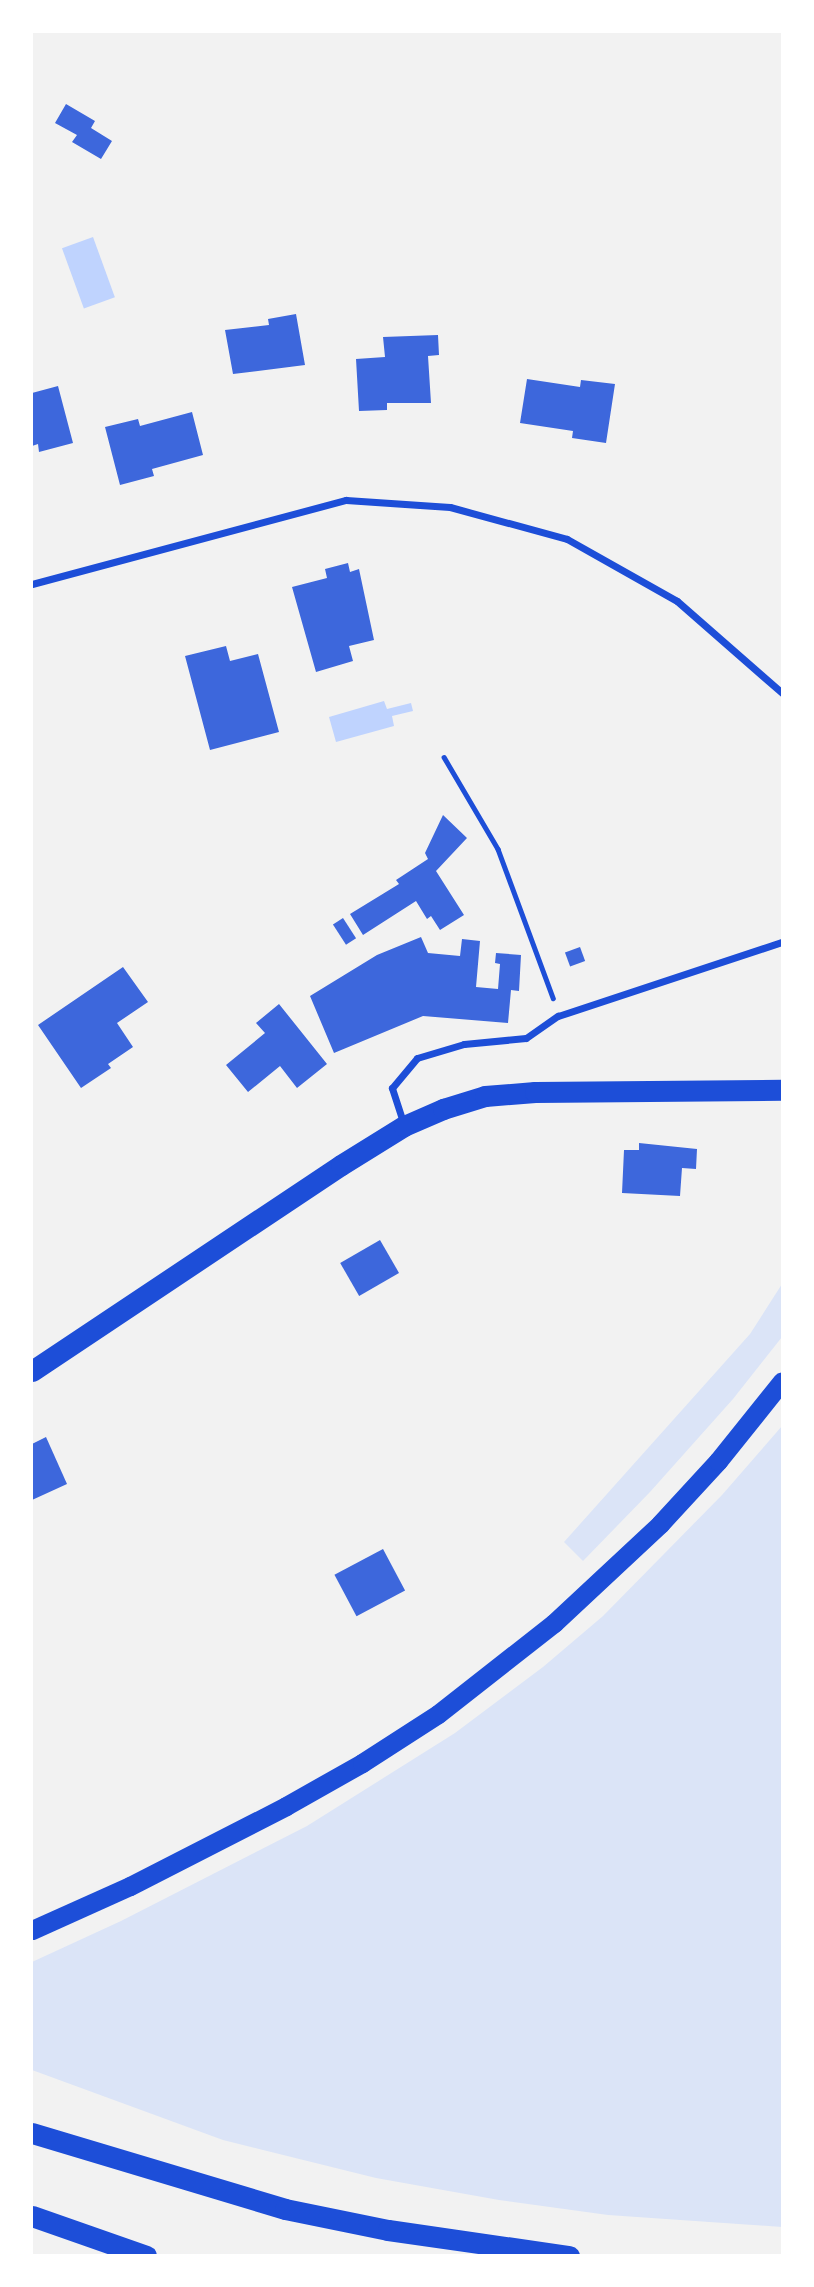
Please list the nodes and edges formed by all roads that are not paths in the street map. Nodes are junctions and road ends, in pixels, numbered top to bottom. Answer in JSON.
{"nodes":[{"id":1,"x":32,"y":584,"type":"edge"},
{"id":2,"x":782,"y":693,"type":"edge"},
{"id":3,"x":782,"y":942,"type":"edge"},
{"id":4,"x":782,"y":1090,"type":"edge"},
{"id":5,"x":404,"y":1126,"type":"junction"},
{"id":6,"x":32,"y":1371,"type":"edge"},
{"id":7,"x":782,"y":1381,"type":"edge"},
{"id":8,"x":32,"y":1930,"type":"edge"},
{"id":9,"x":32,"y":2133,"type":"edge"},
{"id":10,"x":32,"y":2216,"type":"edge"},
{"id":11,"x":146,"y":2256,"type":"edge"},
{"id":12,"x":569,"y":2256,"type":"edge"}],
"edges":[{"from":1,"to":2,"type":"street"},
{"from":3,"to":5,"type":"street"},
{"from":4,"to":5,"type":"highway"},
{"from":5,"to":6,"type":"highway"},
{"from":7,"to":8,"type":"highway"},
{"from":9,"to":12,"type":"highway"},
{"from":10,"to":11,"type":"highway"}]}
